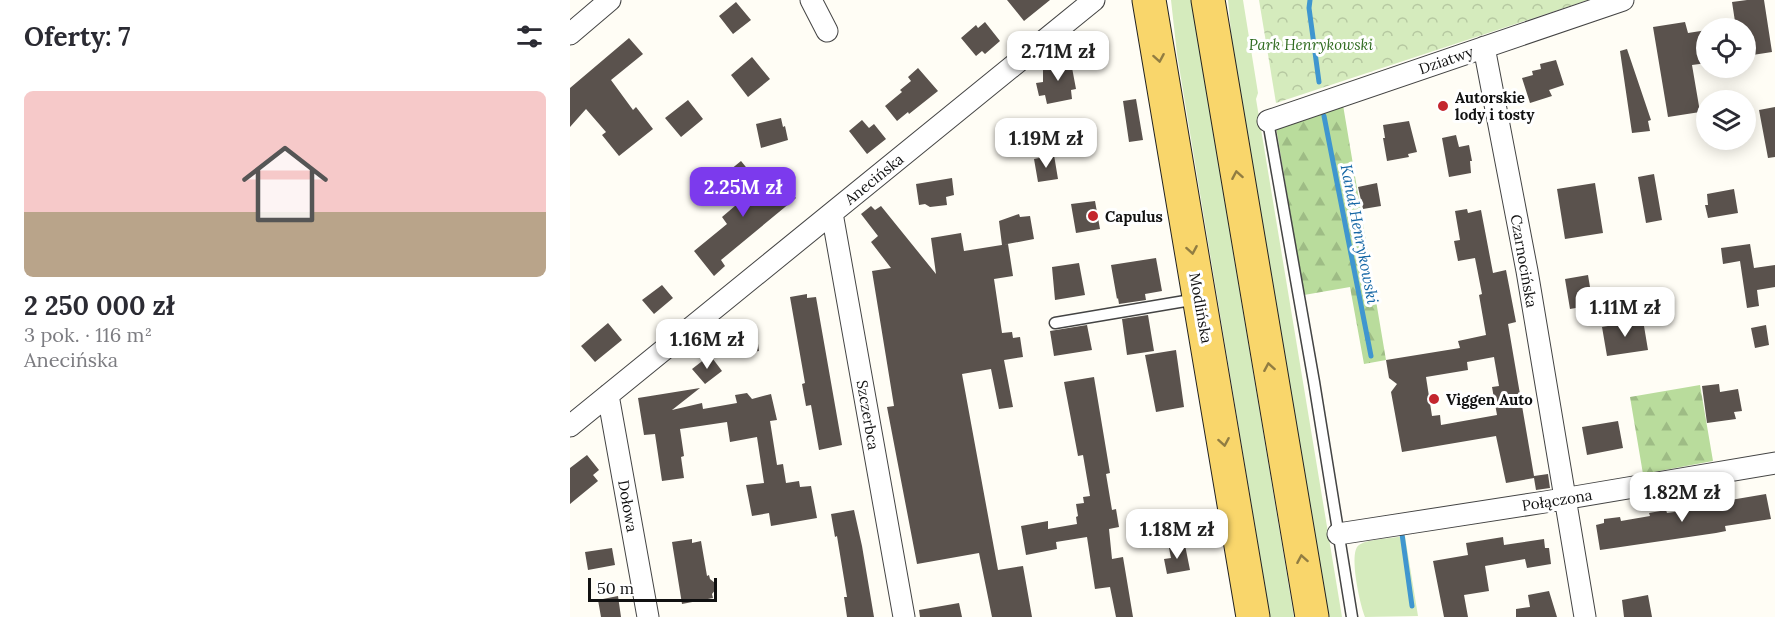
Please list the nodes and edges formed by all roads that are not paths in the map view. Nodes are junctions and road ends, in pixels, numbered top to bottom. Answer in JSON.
{"nodes":[{"id":1,"x":610,"y":0,"type":"edge"},
{"id":2,"x":811,"y":0,"type":"edge"},
{"id":3,"x":1094,"y":0,"type":"edge"},
{"id":4,"x":1149,"y":0,"type":"edge"},
{"id":5,"x":1208,"y":0,"type":"edge"},
{"id":6,"x":1623,"y":0,"type":"edge"},
{"id":7,"x":827,"y":31,"type":"dead end"},
{"id":8,"x":570,"y":34,"type":"edge"},
{"id":9,"x":1484,"y":47,"type":"junction"},
{"id":10,"x":1268,"y":121,"type":"joint"},
{"id":11,"x":832,"y":213,"type":"junction"},
{"id":12,"x":1200,"y":298,"type":"junction"},
{"id":13,"x":1055,"y":323,"type":"dead end"},
{"id":14,"x":608,"y":395,"type":"junction"},
{"id":15,"x":570,"y":426,"type":"edge"},
{"id":16,"x":1775,"y":463,"type":"edge"},
{"id":17,"x":1564,"y":499,"type":"junction"},
{"id":18,"x":1338,"y":534,"type":"junction"},
{"id":19,"x":648,"y":617,"type":"edge"},
{"id":20,"x":904,"y":617,"type":"edge"},
{"id":21,"x":1253,"y":617,"type":"edge"},
{"id":22,"x":1312,"y":617,"type":"edge"},
{"id":23,"x":1352,"y":617,"type":"edge"},
{"id":24,"x":1585,"y":617,"type":"edge"}],
"edges":[{"from":1,"to":8,"type":"street"},
{"from":2,"to":7,"type":"street"},
{"from":3,"to":11,"type":"street","name":"Anecińska"},
{"from":4,"to":12,"type":"main road","name":"Modlińska","one_way":true},
{"from":22,"to":5,"type":"main road","one_way":true},
{"from":6,"to":9,"type":"street","name":"Dziatwy"},
{"from":9,"to":10,"type":"street","name":"Dziatwy"},
{"from":9,"to":17,"type":"street","name":"Czarnocińska"},
{"from":10,"to":18,"type":"lane"},
{"from":11,"to":14,"type":"street","name":"Anecińska"},
{"from":11,"to":20,"type":"street","name":"Szczerbca"},
{"from":12,"to":13,"type":"lane"},
{"from":12,"to":21,"type":"main road","name":"Modlińska","one_way":true},
{"from":14,"to":15,"type":"street","name":"Anecińska"},
{"from":14,"to":19,"type":"street","name":"Dołowa"},
{"from":16,"to":17,"type":"street","name":"Połączona"},
{"from":17,"to":18,"type":"street","name":"Połączona"},
{"from":17,"to":24,"type":"street","name":"Czarnocińska"},
{"from":18,"to":23,"type":"lane"}]}
